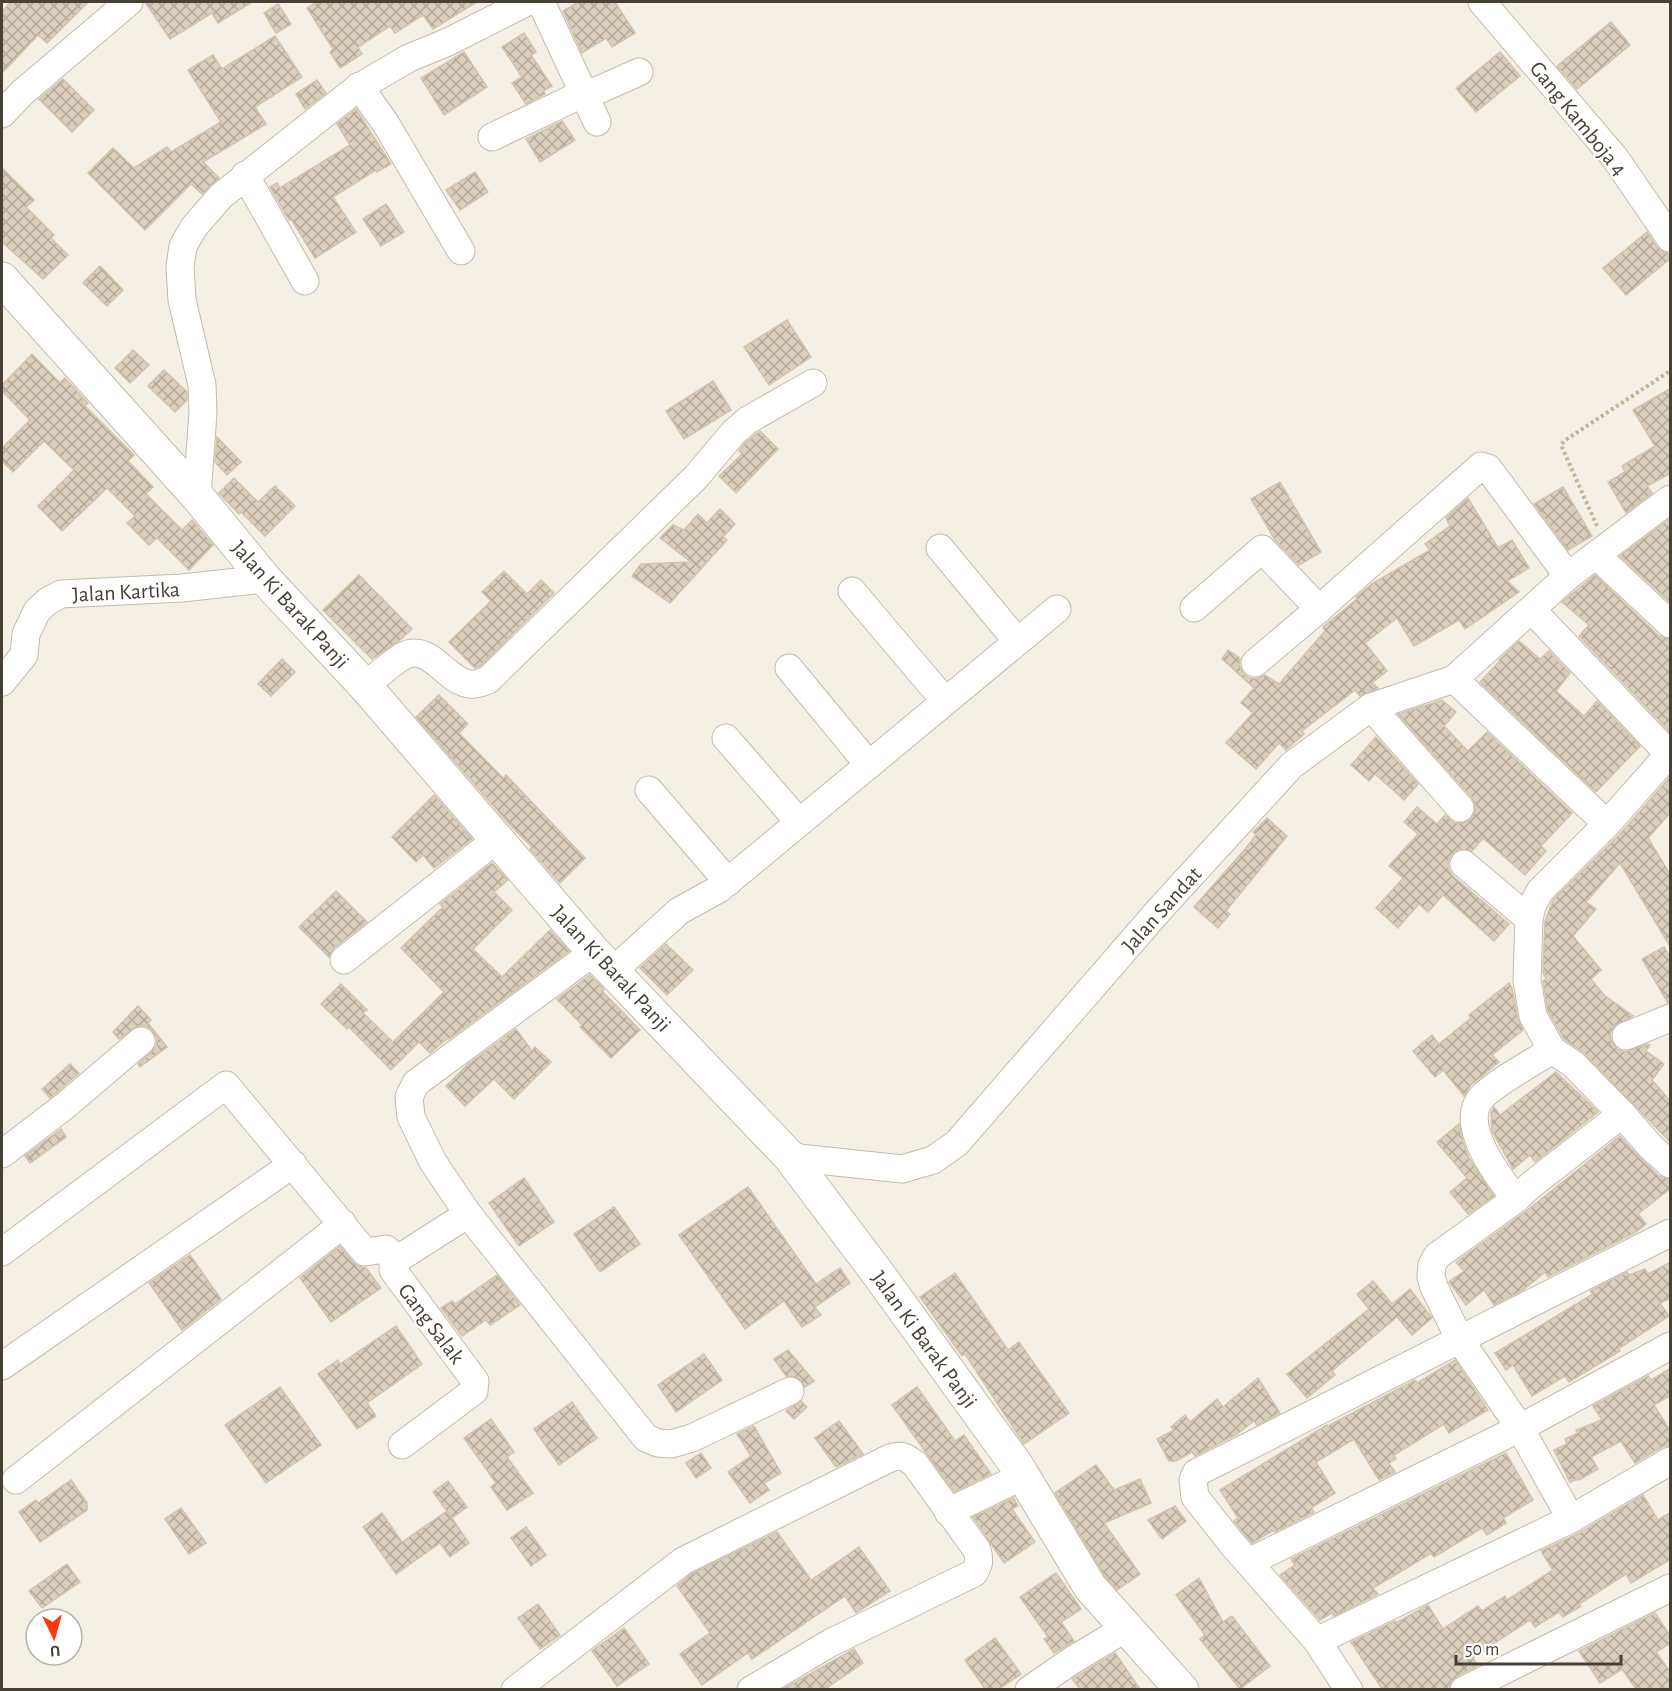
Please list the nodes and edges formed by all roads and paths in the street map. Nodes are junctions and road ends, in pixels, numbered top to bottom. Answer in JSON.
{"nodes":[{"id":1,"x":129,"y":2,"type":"edge"},
{"id":2,"x":527,"y":2,"type":"edge"},
{"id":3,"x":541,"y":2,"type":"edge"},
{"id":4,"x":1482,"y":2,"type":"edge"},
{"id":5,"x":639,"y":72,"type":"dead end"},
{"id":6,"x":359,"y":86,"type":"junction"},
{"id":7,"x":584,"y":95,"type":"junction"},
{"id":8,"x":2,"y":114,"type":"edge"},
{"id":9,"x":597,"y":123,"type":"dead end"},
{"id":10,"x":492,"y":137,"type":"dead end"},
{"id":11,"x":245,"y":175,"type":"junction"},
{"id":12,"x":1671,"y":238,"type":"edge"},
{"id":13,"x":460,"y":251,"type":"dead end"},
{"id":14,"x":2,"y":279,"type":"edge"},
{"id":15,"x":305,"y":281,"type":"dead end"},
{"id":16,"x":1671,"y":371,"type":"edge"},
{"id":17,"x":813,"y":383,"type":"dead end"},
{"id":18,"x":197,"y":496,"type":"junction"},
{"id":19,"x":1671,"y":499,"type":"edge"},
{"id":20,"x":940,"y":548,"type":"dead end"},
{"id":21,"x":1601,"y":551,"type":"junction"},
{"id":22,"x":1569,"y":576,"type":"junction"},
{"id":23,"x":265,"y":579,"type":"junction"},
{"id":24,"x":852,"y":591,"type":"dead end"},
{"id":25,"x":1194,"y":608,"type":"dead end"},
{"id":26,"x":1057,"y":609,"type":"dead end"},
{"id":27,"x":1320,"y":609,"type":"junction"},
{"id":28,"x":1532,"y":610,"type":"junction"},
{"id":29,"x":1671,"y":624,"type":"edge"},
{"id":30,"x":1017,"y":641,"type":"junction"},
{"id":31,"x":1255,"y":663,"type":"dead end"},
{"id":32,"x":789,"y":668,"type":"dead end"},
{"id":33,"x":1455,"y":679,"type":"junction"},
{"id":34,"x":2,"y":682,"type":"edge"},
{"id":35,"x":365,"y":686,"type":"junction"},
{"id":36,"x":945,"y":701,"type":"junction"},
{"id":37,"x":1371,"y":708,"type":"junction"},
{"id":38,"x":726,"y":738,"type":"dead end"},
{"id":39,"x":1670,"y":754,"type":"edge"},
{"id":40,"x":869,"y":765,"type":"junction"},
{"id":41,"x":649,"y":790,"type":"dead end"},
{"id":42,"x":1460,"y":808,"type":"dead end"},
{"id":43,"x":800,"y":822,"type":"junction"},
{"id":44,"x":1607,"y":824,"type":"junction"},
{"id":45,"x":497,"y":839,"type":"junction"},
{"id":46,"x":1464,"y":864,"type":"dead end"},
{"id":47,"x":728,"y":882,"type":"junction"},
{"id":48,"x":1528,"y":919,"type":"junction"},
{"id":49,"x":344,"y":960,"type":"dead end"},
{"id":50,"x":604,"y":962,"type":"junction"},
{"id":51,"x":1671,"y":1018,"type":"edge"},
{"id":52,"x":1626,"y":1036,"type":"dead end"},
{"id":53,"x":141,"y":1041,"type":"dead end"},
{"id":54,"x":1552,"y":1050,"type":"junction"},
{"id":55,"x":1622,"y":1114,"type":"junction"},
{"id":56,"x":2,"y":1154,"type":"edge"},
{"id":57,"x":790,"y":1157,"type":"junction"},
{"id":58,"x":293,"y":1164,"type":"junction"},
{"id":59,"x":1671,"y":1164,"type":"edge"},
{"id":60,"x":1516,"y":1199,"type":"junction"},
{"id":61,"x":468,"y":1214,"type":"junction"},
{"id":62,"x":343,"y":1224,"type":"junction"},
{"id":63,"x":1671,"y":1233,"type":"edge"},
{"id":64,"x":2,"y":1252,"type":"edge"},
{"id":65,"x":397,"y":1259,"type":"junction"},
{"id":66,"x":1460,"y":1340,"type":"junction"},
{"id":67,"x":1671,"y":1346,"type":"edge"},
{"id":68,"x":2,"y":1366,"type":"edge"},
{"id":69,"x":790,"y":1392,"type":"dead end"},
{"id":70,"x":1520,"y":1428,"type":"junction"},
{"id":71,"x":402,"y":1444,"type":"dead end"},
{"id":72,"x":1670,"y":1461,"type":"edge"},
{"id":73,"x":1023,"y":1476,"type":"junction"},
{"id":74,"x":16,"y":1480,"type":"dead end"},
{"id":75,"x":948,"y":1512,"type":"junction"},
{"id":76,"x":1571,"y":1519,"type":"junction"},
{"id":77,"x":1249,"y":1562,"type":"junction"},
{"id":78,"x":1671,"y":1588,"type":"edge"},
{"id":79,"x":1126,"y":1628,"type":"junction"},
{"id":80,"x":1317,"y":1641,"type":"junction"},
{"id":81,"x":762,"y":1686,"type":"edge"},
{"id":82,"x":515,"y":1689,"type":"edge"},
{"id":83,"x":1029,"y":1689,"type":"edge"},
{"id":84,"x":1182,"y":1689,"type":"edge"},
{"id":85,"x":1349,"y":1689,"type":"edge"},
{"id":86,"x":1464,"y":1689,"type":"edge"}],
"edges":[{"from":1,"to":8,"type":"street"},
{"from":2,"to":6,"type":"street"},
{"from":3,"to":7,"type":"street"},
{"from":4,"to":12,"type":"street","name":"Gang Kamboja 4"},
{"from":5,"to":7,"type":"street"},
{"from":6,"to":11,"type":"street"},
{"from":6,"to":13,"type":"street"},
{"from":7,"to":9,"type":"street"},
{"from":7,"to":10,"type":"street"},
{"from":11,"to":15,"type":"street"},
{"from":11,"to":18,"type":"street"},
{"from":14,"to":18,"type":"street","name":"Jalan Ki Barak Panji"},
{"from":16,"to":21,"type":"path"},
{"from":17,"to":35,"type":"street"},
{"from":18,"to":23,"type":"street","name":"Jalan Ki Barak Panji"},
{"from":19,"to":21,"type":"street","name":"Jalan Sandat"},
{"from":20,"to":30,"type":"street"},
{"from":21,"to":22,"type":"street","name":"Jalan Sandat"},
{"from":21,"to":29,"type":"street"},
{"from":22,"to":27,"type":"street"},
{"from":22,"to":28,"type":"street","name":"Jalan Sandat"},
{"from":23,"to":34,"type":"street","name":"Jalan Kartika"},
{"from":23,"to":35,"type":"street","name":"Jalan Ki Barak Panji"},
{"from":24,"to":36,"type":"street"},
{"from":25,"to":27,"type":"street"},
{"from":26,"to":30,"type":"street"},
{"from":27,"to":31,"type":"street"},
{"from":28,"to":33,"type":"street","name":"Jalan Sandat"},
{"from":28,"to":39,"type":"street"},
{"from":30,"to":36,"type":"street"},
{"from":32,"to":40,"type":"street"},
{"from":33,"to":37,"type":"street","name":"Jalan Sandat"},
{"from":33,"to":44,"type":"street"},
{"from":35,"to":45,"type":"street","name":"Jalan Ki Barak Panji"},
{"from":36,"to":40,"type":"street"},
{"from":37,"to":42,"type":"street"},
{"from":37,"to":57,"type":"street","name":"Jalan Sandat"},
{"from":38,"to":43,"type":"street"},
{"from":39,"to":44,"type":"street"},
{"from":40,"to":43,"type":"street"},
{"from":41,"to":47,"type":"street"},
{"from":43,"to":47,"type":"street"},
{"from":44,"to":48,"type":"street"},
{"from":45,"to":49,"type":"street"},
{"from":45,"to":50,"type":"street","name":"Jalan Ki Barak Panji"},
{"from":46,"to":48,"type":"street"},
{"from":47,"to":50,"type":"street"},
{"from":48,"to":54,"type":"street"},
{"from":50,"to":57,"type":"street","name":"Jalan Ki Barak Panji"},
{"from":50,"to":61,"type":"street"},
{"from":51,"to":52,"type":"street"},
{"from":53,"to":56,"type":"street"},
{"from":54,"to":55,"type":"street"},
{"from":54,"to":60,"type":"street"},
{"from":55,"to":59,"type":"street"},
{"from":55,"to":60,"type":"street"},
{"from":57,"to":73,"type":"street","name":"Jalan Ki Barak Panji"},
{"from":58,"to":62,"type":"street"},
{"from":58,"to":64,"type":"street"},
{"from":58,"to":68,"type":"street"},
{"from":60,"to":66,"type":"street"},
{"from":61,"to":65,"type":"street","name":"Gang Salak"},
{"from":61,"to":69,"type":"street"},
{"from":62,"to":65,"type":"street"},
{"from":62,"to":74,"type":"street"},
{"from":63,"to":66,"type":"street"},
{"from":65,"to":71,"type":"street","name":"Gang Salak"},
{"from":66,"to":70,"type":"street"},
{"from":66,"to":77,"type":"street"},
{"from":67,"to":70,"type":"street"},
{"from":70,"to":76,"type":"street"},
{"from":70,"to":77,"type":"street"},
{"from":72,"to":76,"type":"street"},
{"from":73,"to":75,"type":"street"},
{"from":73,"to":79,"type":"street","name":"Jalan Ki Barak Panji"},
{"from":75,"to":81,"type":"street"},
{"from":75,"to":82,"type":"street"},
{"from":76,"to":80,"type":"street"},
{"from":77,"to":80,"type":"street"},
{"from":78,"to":86,"type":"street"},
{"from":79,"to":83,"type":"street"},
{"from":79,"to":84,"type":"street","name":"Jalan Ki Barak Panji"},
{"from":80,"to":85,"type":"street"}]}
